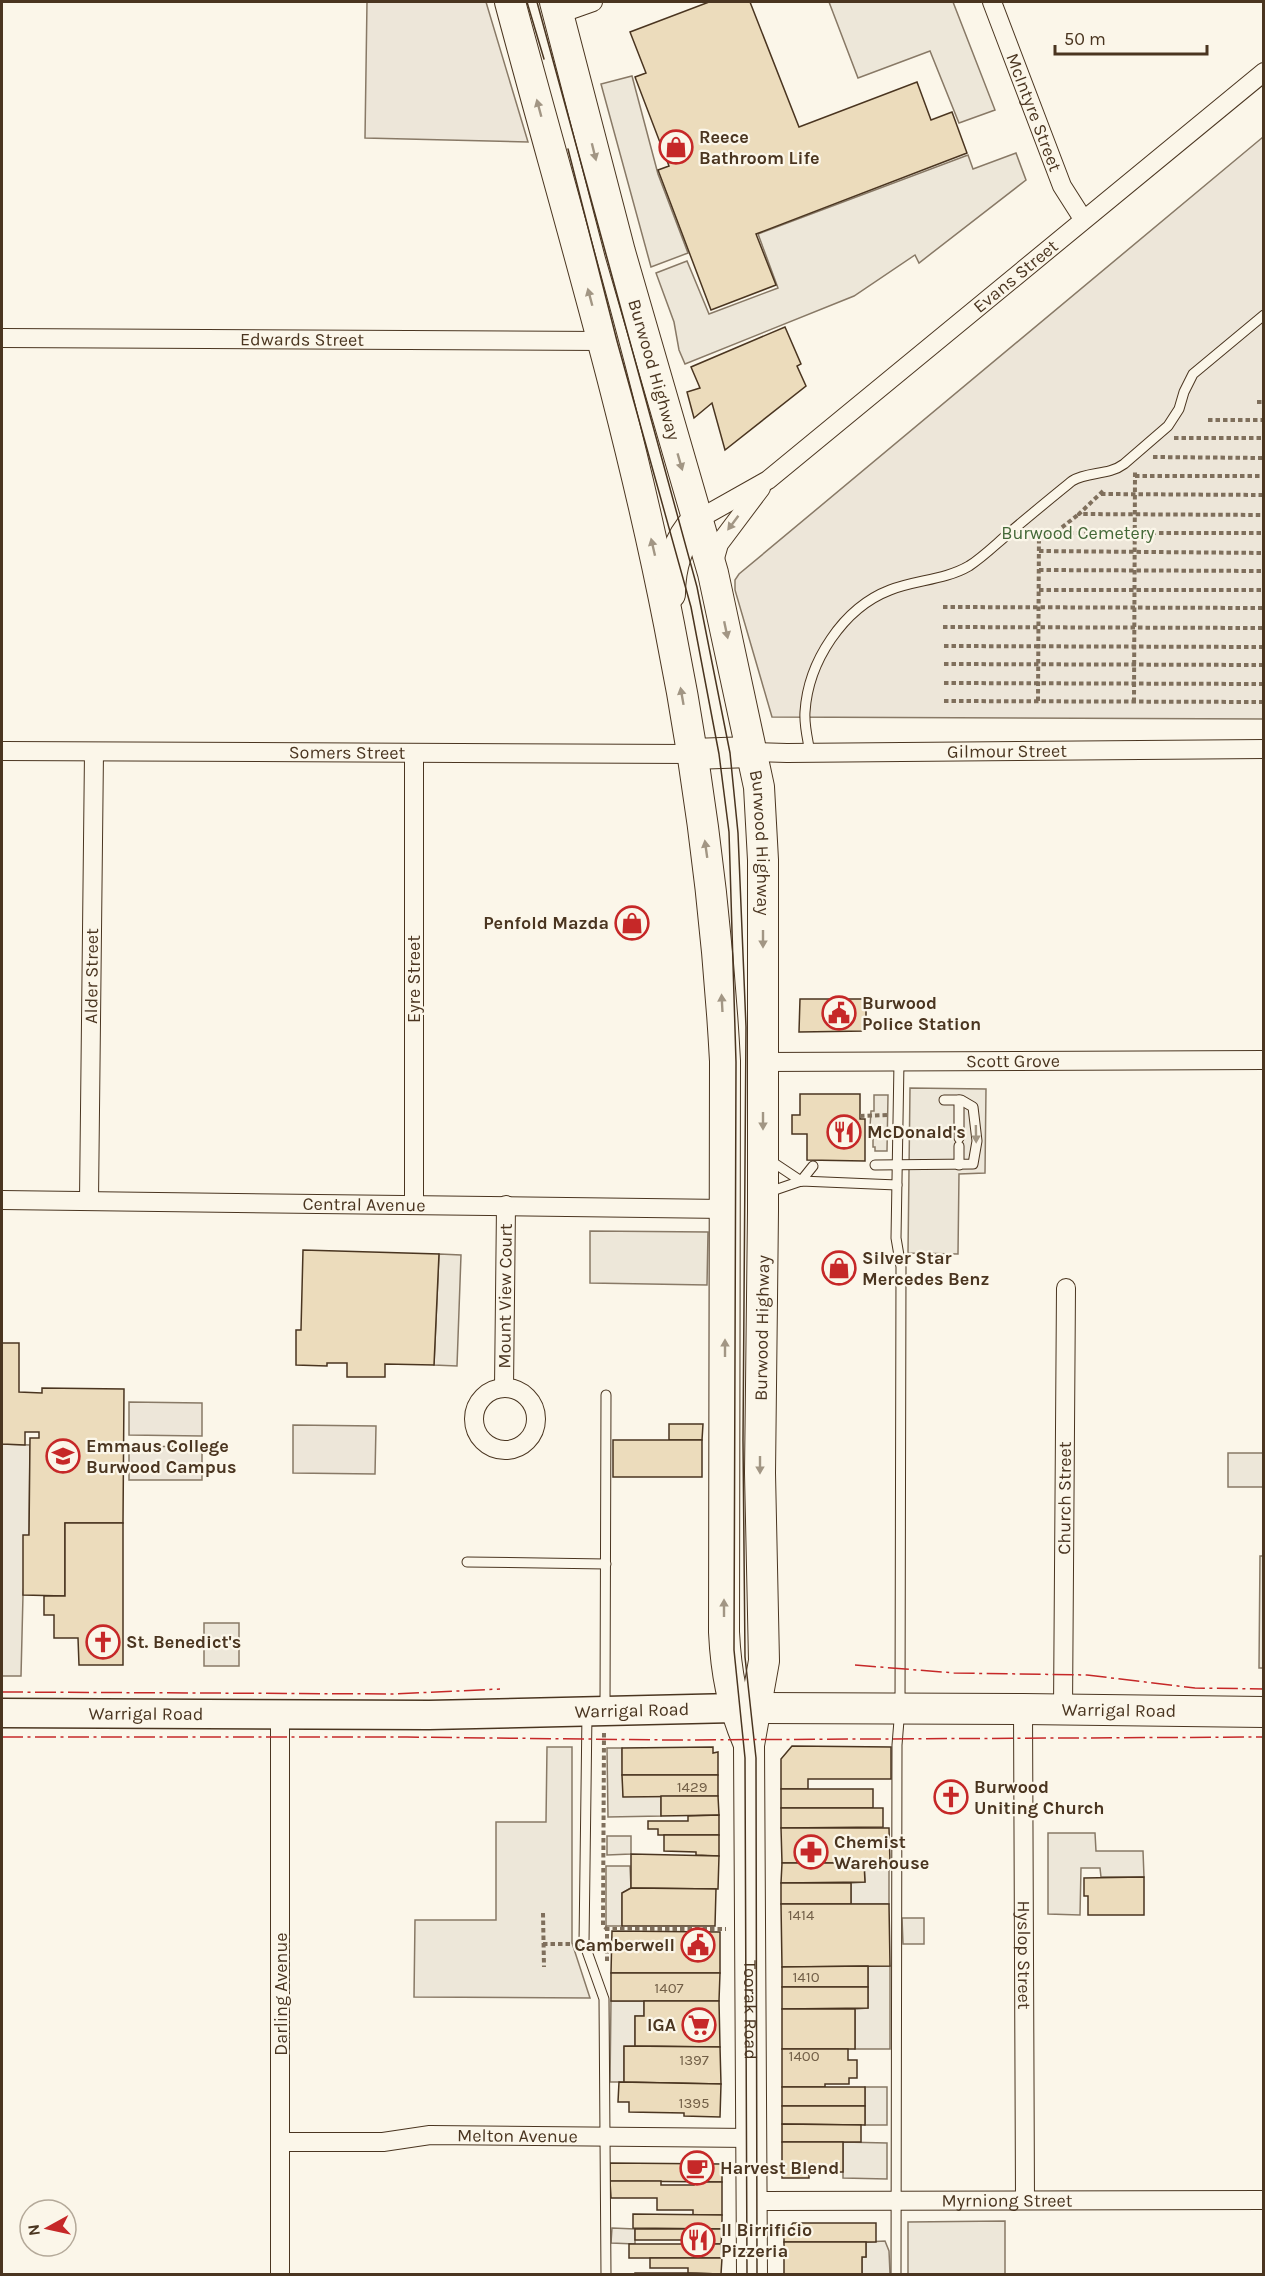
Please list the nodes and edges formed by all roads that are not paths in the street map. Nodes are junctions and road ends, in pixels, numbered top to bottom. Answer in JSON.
{"nodes":[{"id":1,"x":510,"y":2,"type":"edge"},
{"id":2,"x":593,"y":2,"type":"edge"},
{"id":3,"x":992,"y":2,"type":"edge"},
{"id":4,"x":557,"y":8,"type":"edge"},
{"id":5,"x":1263,"y":72,"type":"edge"},
{"id":6,"x":1083,"y":219,"type":"junction"},
{"id":7,"x":1263,"y":315,"type":"edge"},
{"id":8,"x":2,"y":338,"type":"edge"},
{"id":9,"x":644,"y":340,"type":"junction"},
{"id":10,"x":602,"y":341,"type":"junction"},
{"id":11,"x":768,"y":480,"type":"junction"},
{"id":12,"x":697,"y":520,"type":"junction"},
{"id":13,"x":713,"y":573,"type":"junction"},
{"id":14,"x":669,"y":624,"type":"junction"},
{"id":15,"x":1263,"y":748,"type":"edge"},
{"id":16,"x":2,"y":751,"type":"edge"},
{"id":17,"x":94,"y":752,"type":"junction"},
{"id":18,"x":751,"y":752,"type":"junction"},
{"id":19,"x":414,"y":753,"type":"junction"},
{"id":20,"x":810,"y":753,"type":"junction"},
{"id":21,"x":692,"y":754,"type":"junction"},
{"id":22,"x":1263,"y":1060,"type":"edge"},
{"id":23,"x":725,"y":1061,"type":"junction"},
{"id":24,"x":763,"y":1062,"type":"junction"},
{"id":25,"x":899,"y":1062,"type":"junction"},
{"id":26,"x":944,"y":1100,"type":"dead end"},
{"id":27,"x":959,"y":1100,"type":"junction"},
{"id":28,"x":763,"y":1156,"type":"junction"},
{"id":29,"x":875,"y":1165,"type":"dead end"},
{"id":30,"x":897,"y":1165,"type":"junction"},
{"id":31,"x":959,"y":1165,"type":"junction"},
{"id":32,"x":813,"y":1166,"type":"dead end"},
{"id":33,"x":801,"y":1181,"type":"junction"},
{"id":34,"x":897,"y":1185,"type":"junction"},
{"id":35,"x":2,"y":1200,"type":"edge"},
{"id":36,"x":89,"y":1200,"type":"junction"},
{"id":37,"x":763,"y":1202,"type":"junction"},
{"id":38,"x":414,"y":1205,"type":"junction"},
{"id":39,"x":506,"y":1205,"type":"junction"},
{"id":40,"x":725,"y":1209,"type":"junction"},
{"id":41,"x":1066,"y":1288,"type":"dead end"},
{"id":42,"x":504,"y":1388,"type":"dead end"},
{"id":43,"x":606,"y":1395,"type":"dead end"},
{"id":44,"x":467,"y":1562,"type":"dead end"},
{"id":45,"x":606,"y":1564,"type":"junction"},
{"id":46,"x":745,"y":1708,"type":"junction"},
{"id":47,"x":900,"y":1708,"type":"junction"},
{"id":48,"x":1023,"y":1709,"type":"junction"},
{"id":49,"x":1063,"y":1710,"type":"junction"},
{"id":50,"x":596,"y":1711,"type":"junction"},
{"id":51,"x":1263,"y":1712,"type":"edge"},
{"id":52,"x":2,"y":1713,"type":"edge"},
{"id":53,"x":280,"y":1713,"type":"junction"},
{"id":54,"x":606,"y":2136,"type":"junction"},
{"id":55,"x":752,"y":2138,"type":"junction"},
{"id":56,"x":282,"y":2142,"type":"junction"},
{"id":57,"x":1025,"y":2200,"type":"junction"},
{"id":58,"x":1263,"y":2200,"type":"edge"},
{"id":59,"x":751,"y":2201,"type":"junction"},
{"id":60,"x":896,"y":2201,"type":"junction"},
{"id":61,"x":280,"y":2274,"type":"edge"},
{"id":62,"x":606,"y":2274,"type":"edge"},
{"id":63,"x":752,"y":2274,"type":"edge"},
{"id":64,"x":896,"y":2274,"type":"edge"}],
"edges":[{"from":10,"to":1,"type":"highway","name":"Burwood Highway","one_way":true},
{"from":2,"to":4,"type":"street"},
{"from":3,"to":6,"type":"street","name":"McIntyre Street"},
{"from":4,"to":9,"type":"highway","name":"Burwood Highway","one_way":true},
{"from":5,"to":6,"type":"street","name":"Evans Street"},
{"from":6,"to":11,"type":"street","name":"Evans Street"},
{"from":7,"to":20,"type":"lane"},
{"from":8,"to":10,"type":"street","name":"Edwards Street"},
{"from":9,"to":10,"type":"highway"},
{"from":9,"to":12,"type":"highway","name":"Burwood Highway","one_way":true},
{"from":14,"to":10,"type":"highway","name":"Burwood Highway","one_way":true},
{"from":11,"to":12,"type":"street","name":"Evans Street"},
{"from":11,"to":13,"type":"street","name":"Evans Street","one_way":true},
{"from":12,"to":13,"type":"highway","name":"Burwood Highway"},
{"from":12,"to":14,"type":"highway"},
{"from":13,"to":18,"type":"highway","name":"Burwood Highway","one_way":true},
{"from":21,"to":14,"type":"highway","name":"Burwood Highway","one_way":true},
{"from":15,"to":20,"type":"street","name":"Gilmour Street"},
{"from":16,"to":17,"type":"street","name":"Somers Street"},
{"from":17,"to":19,"type":"street","name":"Somers Street"},
{"from":17,"to":36,"type":"street","name":"Alder Street"},
{"from":18,"to":20,"type":"street","name":"Gilmour Street"},
{"from":18,"to":21,"type":"highway"},
{"from":18,"to":24,"type":"highway","name":"Burwood Highway","one_way":true},
{"from":19,"to":21,"type":"street","name":"Somers Street"},
{"from":19,"to":38,"type":"street","name":"Eyre Street"},
{"from":23,"to":21,"type":"highway","name":"Burwood Highway","one_way":true},
{"from":22,"to":25,"type":"street","name":"Scott Grove"},
{"from":23,"to":24,"type":"highway"},
{"from":23,"to":40,"type":"highway","name":"Burwood Highway"},
{"from":24,"to":25,"type":"street","name":"Scott Grove"},
{"from":24,"to":28,"type":"highway","name":"Burwood Highway","one_way":true},
{"from":25,"to":30,"type":"lane"},
{"from":26,"to":27,"type":"lane"},
{"from":27,"to":31,"type":"lane"},
{"from":27,"to":31,"type":"lane","one_way":true},
{"from":28,"to":33,"type":"lane"},
{"from":28,"to":37,"type":"highway","name":"Burwood Highway"},
{"from":29,"to":30,"type":"lane"},
{"from":30,"to":31,"type":"lane"},
{"from":30,"to":34,"type":"lane"},
{"from":32,"to":33,"type":"lane"},
{"from":33,"to":34,"type":"lane"},
{"from":33,"to":37,"type":"lane"},
{"from":34,"to":47,"type":"lane"},
{"from":35,"to":36,"type":"street","name":"Central Avenue"},
{"from":36,"to":38,"type":"street","name":"Central Avenue"},
{"from":37,"to":40,"type":"highway"},
{"from":37,"to":46,"type":"highway","name":"Burwood Highway","one_way":true},
{"from":38,"to":39,"type":"street","name":"Central Avenue"},
{"from":39,"to":40,"type":"street","name":"Central Avenue"},
{"from":39,"to":42,"type":"street","name":"Mount View Court"},
{"from":46,"to":40,"type":"highway","name":"Burwood Highway","one_way":true},
{"from":41,"to":49,"type":"street","name":"Church Street"},
{"from":43,"to":45,"type":"lane"},
{"from":44,"to":45,"type":"lane"},
{"from":45,"to":50,"type":"lane"},
{"from":46,"to":47,"type":"highway","name":"Warrigal Road"},
{"from":46,"to":50,"type":"main road","name":"Warrigal Road"},
{"from":46,"to":55,"type":"highway","name":"Toorak Road"},
{"from":47,"to":48,"type":"highway","name":"Warrigal Road"},
{"from":47,"to":60,"type":"lane"},
{"from":48,"to":49,"type":"highway","name":"Warrigal Road"},
{"from":48,"to":57,"type":"street","name":"Hyslop Street"},
{"from":49,"to":51,"type":"highway","name":"Warrigal Road"},
{"from":50,"to":53,"type":"main road","name":"Warrigal Road"},
{"from":50,"to":54,"type":"lane"},
{"from":52,"to":53,"type":"main road","name":"Warrigal Road"},
{"from":53,"to":56,"type":"street","name":"Darling Avenue"},
{"from":54,"to":55,"type":"street","name":"Melton Avenue"},
{"from":54,"to":56,"type":"street","name":"Melton Avenue"},
{"from":54,"to":62,"type":"lane"},
{"from":55,"to":59,"type":"highway","name":"Toorak Road"},
{"from":56,"to":61,"type":"street","name":"Darling Avenue"},
{"from":57,"to":58,"type":"street","name":"Myrniong Street"},
{"from":57,"to":60,"type":"street","name":"Myrniong Street"},
{"from":59,"to":60,"type":"street","name":"Myrniong Street"},
{"from":59,"to":63,"type":"highway","name":"Toorak Road"},
{"from":60,"to":64,"type":"lane"}]}
